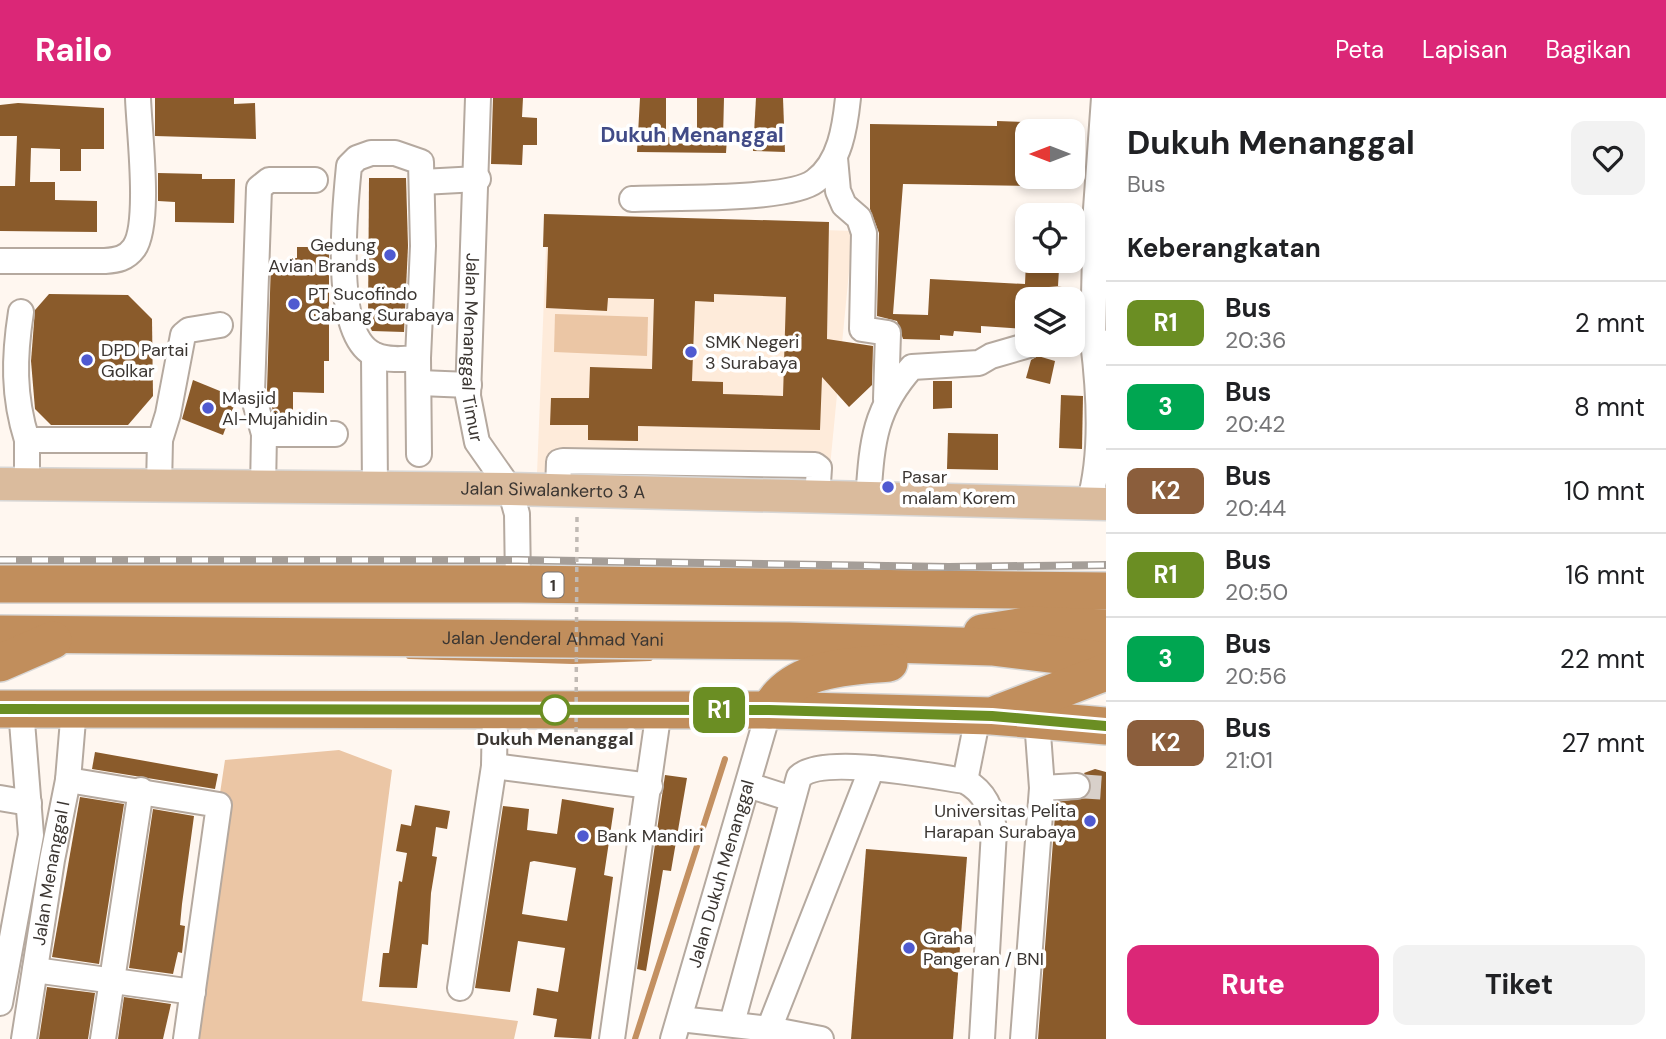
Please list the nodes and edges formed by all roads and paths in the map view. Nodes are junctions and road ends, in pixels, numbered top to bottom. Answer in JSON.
{"nodes":[{"id":1,"x":138,"y":98,"type":"edge"},
{"id":2,"x":478,"y":98,"type":"edge"},
{"id":3,"x":848,"y":98,"type":"edge"},
{"id":4,"x":1104,"y":98,"type":"edge"},
{"id":5,"x":1104,"y":124,"type":"edge"},
{"id":6,"x":835,"y":158,"type":"junction"},
{"id":7,"x":478,"y":179,"type":"junction"},
{"id":8,"x":315,"y":180,"type":"dead end"},
{"id":9,"x":422,"y":182,"type":"junction"},
{"id":10,"x":632,"y":199,"type":"dead end"},
{"id":11,"x":1101,"y":210,"type":"edge"},
{"id":12,"x":0,"y":261,"type":"edge"},
{"id":13,"x":21,"y":312,"type":"dead end"},
{"id":14,"x":220,"y":325,"type":"dead end"},
{"id":15,"x":1099,"y":342,"type":"edge"},
{"id":16,"x":1015,"y":349,"type":"edge"},
{"id":17,"x":383,"y":357,"type":"junction"},
{"id":18,"x":419,"y":371,"type":"junction"},
{"id":19,"x":469,"y":385,"type":"junction"},
{"id":20,"x":886,"y":399,"type":"junction"},
{"id":21,"x":264,"y":435,"type":"junction"},
{"id":22,"x":335,"y":435,"type":"dead end"},
{"id":23,"x":27,"y":440,"type":"junction"},
{"id":24,"x":160,"y":440,"type":"junction"},
{"id":25,"x":419,"y":454,"type":"dead end"},
{"id":26,"x":689,"y":464,"type":"junction"},
{"id":27,"x":13,"y":484,"type":"edge"},
{"id":28,"x":159,"y":488,"type":"junction"},
{"id":29,"x":263,"y":489,"type":"junction"},
{"id":30,"x":510,"y":489,"type":"junction"},
{"id":31,"x":382,"y":490,"type":"junction"},
{"id":32,"x":558,"y":490,"type":"junction"},
{"id":33,"x":689,"y":495,"type":"junction"},
{"id":34,"x":817,"y":499,"type":"junction"},
{"id":35,"x":869,"y":499,"type":"junction"},
{"id":36,"x":1098,"y":504,"type":"edge"},
{"id":37,"x":577,"y":516,"type":"dead end"},
{"id":38,"x":0,"y":584,"type":"edge"},
{"id":39,"x":518,"y":584,"type":"junction"},
{"id":40,"x":1106,"y":591,"type":"edge"},
{"id":41,"x":1106,"y":628,"type":"edge"},
{"id":42,"x":0,"y":634,"type":"edge"},
{"id":43,"x":66,"y":634,"type":"junction"},
{"id":44,"x":937,"y":645,"type":"junction"},
{"id":45,"x":992,"y":647,"type":"junction"},
{"id":46,"x":1106,"y":661,"type":"edge"},
{"id":47,"x":0,"y":663,"type":"edge"},
{"id":48,"x":1106,"y":672,"type":"edge"},
{"id":49,"x":74,"y":708,"type":"junction"},
{"id":50,"x":11,"y":709,"type":"edge"},
{"id":51,"x":495,"y":709,"type":"junction"},
{"id":52,"x":659,"y":710,"type":"junction"},
{"id":53,"x":769,"y":710,"type":"junction"},
{"id":54,"x":985,"y":716,"type":"junction"},
{"id":55,"x":1037,"y":720,"type":"junction"},
{"id":56,"x":1106,"y":726,"type":"edge"},
{"id":57,"x":533,"y":742,"type":"dead end"},
{"id":58,"x":494,"y":766,"type":"junction"},
{"id":59,"x":872,"y":768,"type":"junction"},
{"id":60,"x":68,"y":780,"type":"junction"},
{"id":61,"x":965,"y":781,"type":"junction"},
{"id":62,"x":748,"y":785,"type":"junction"},
{"id":63,"x":650,"y":786,"type":"junction"},
{"id":64,"x":1077,"y":786,"type":"tunnel mouth"},
{"id":65,"x":1042,"y":788,"type":"junction"},
{"id":66,"x":141,"y":790,"type":"junction"},
{"id":67,"x":0,"y":798,"type":"edge"},
{"id":68,"x":792,"y":799,"type":"junction"},
{"id":69,"x":29,"y":803,"type":"junction"},
{"id":70,"x":1031,"y":937,"type":"junction"},
{"id":71,"x":35,"y":970,"type":"junction"},
{"id":72,"x":112,"y":981,"type":"junction"},
{"id":73,"x":460,"y":988,"type":"dead end"},
{"id":74,"x":193,"y":992,"type":"junction"},
{"id":75,"x":0,"y":1003,"type":"edge"},
{"id":76,"x":732,"y":1023,"type":"junction"},
{"id":77,"x":677,"y":1029,"type":"edge"},
{"id":78,"x":769,"y":1029,"type":"junction"},
{"id":79,"x":24,"y":1039,"type":"edge"},
{"id":80,"x":103,"y":1039,"type":"edge"},
{"id":81,"x":186,"y":1039,"type":"edge"},
{"id":82,"x":612,"y":1039,"type":"edge"},
{"id":83,"x":821,"y":1039,"type":"edge"},
{"id":84,"x":982,"y":1039,"type":"edge"},
{"id":85,"x":1013,"y":1039,"type":"edge"},
{"id":86,"x":1023,"y":1039,"type":"edge"}],
"edges":[{"from":1,"to":12,"type":"street"},
{"from":2,"to":7,"type":"street","name":"Jalan Menanggal Timur"},
{"from":3,"to":6,"type":"street"},
{"from":4,"to":5,"type":"street"},
{"from":5,"to":11,"type":"street"},
{"from":6,"to":10,"type":"street"},
{"from":6,"to":20,"type":"street"},
{"from":7,"to":9,"type":"street"},
{"from":7,"to":19,"type":"street","name":"Jalan Menanggal Timur"},
{"from":8,"to":21,"type":"street"},
{"from":9,"to":17,"type":"street"},
{"from":9,"to":18,"type":"street"},
{"from":11,"to":15,"type":"street"},
{"from":13,"to":23,"type":"street"},
{"from":14,"to":24,"type":"street"},
{"from":15,"to":36,"type":"street"},
{"from":16,"to":20,"type":"street"},
{"from":17,"to":18,"type":"street"},
{"from":17,"to":31,"type":"street"},
{"from":18,"to":19,"type":"street"},
{"from":18,"to":25,"type":"street"},
{"from":19,"to":30,"type":"street","name":"Jalan Menanggal Timur"},
{"from":20,"to":35,"type":"street"},
{"from":21,"to":22,"type":"street"},
{"from":21,"to":29,"type":"street"},
{"from":23,"to":24,"type":"street"},
{"from":23,"to":27,"type":"street"},
{"from":24,"to":28,"type":"street"},
{"from":26,"to":32,"type":"street"},
{"from":26,"to":33,"type":"street"},
{"from":26,"to":34,"type":"street"},
{"from":27,"to":28,"type":"main road","name":"Jalan Siwalankerto 3 A"},
{"from":28,"to":29,"type":"main road","name":"Jalan Siwalankerto 3 A"},
{"from":29,"to":31,"type":"main road","name":"Jalan Siwalankerto 3 A"},
{"from":30,"to":31,"type":"main road","name":"Jalan Siwalankerto 3 A"},
{"from":30,"to":32,"type":"main road","name":"Jalan Siwalankerto 3 A"},
{"from":30,"to":39,"type":"street","name":"Jalan Menanggal Timur"},
{"from":32,"to":33,"type":"main road","name":"Jalan Siwalankerto 3 A"},
{"from":33,"to":34,"type":"main road","name":"Jalan Siwalankerto 3 A"},
{"from":34,"to":35,"type":"main road","name":"Jalan Siwalankerto 3 A"},
{"from":35,"to":36,"type":"main road","name":"Jalan Siwalankerto 3 A"},
{"from":37,"to":57,"type":"path","bridge":true},
{"from":38,"to":39,"type":"highway","number":"1"},
{"from":39,"to":40,"type":"highway","number":"1"},
{"from":41,"to":44,"type":"highway"},
{"from":42,"to":43,"type":"highway","name":"Jalan Jenderal Ahmad Yani"},
{"from":43,"to":44,"type":"highway","name":"Jalan Jenderal Ahmad Yani"},
{"from":43,"to":47,"type":"highway"},
{"from":44,"to":45,"type":"highway","name":"Jalan Jenderal Ahmad Yani"},
{"from":45,"to":46,"type":"highway","name":"Jalan Jenderal Ahmad Yani"},
{"from":45,"to":53,"type":"highway"},
{"from":48,"to":54,"type":"highway"},
{"from":49,"to":50,"type":"highway"},
{"from":49,"to":51,"type":"highway"},
{"from":49,"to":60,"type":"street","name":"Jalan Menanggal I"},
{"from":50,"to":69,"type":"street"},
{"from":51,"to":52,"type":"highway"},
{"from":51,"to":58,"type":"street"},
{"from":52,"to":53,"type":"highway"},
{"from":52,"to":63,"type":"street"},
{"from":53,"to":54,"type":"highway"},
{"from":53,"to":62,"type":"street","name":"Jalan Dukuh Menanggal"},
{"from":54,"to":55,"type":"highway"},
{"from":54,"to":61,"type":"street"},
{"from":55,"to":56,"type":"highway"},
{"from":55,"to":65,"type":"street"},
{"from":58,"to":63,"type":"street"},
{"from":58,"to":73,"type":"street"},
{"from":59,"to":61,"type":"street"},
{"from":59,"to":68,"type":"street"},
{"from":59,"to":78,"type":"street"},
{"from":60,"to":66,"type":"street"},
{"from":60,"to":71,"type":"street","name":"Jalan Menanggal I"},
{"from":61,"to":84,"type":"street"},
{"from":62,"to":68,"type":"street"},
{"from":62,"to":77,"type":"street","name":"Jalan Dukuh Menanggal"},
{"from":63,"to":82,"type":"street"},
{"from":64,"to":65,"type":"street"},
{"from":65,"to":70,"type":"street"},
{"from":66,"to":72,"type":"street"},
{"from":66,"to":74,"type":"street"},
{"from":67,"to":69,"type":"street"},
{"from":68,"to":76,"type":"street"},
{"from":69,"to":75,"type":"street"},
{"from":70,"to":85,"type":"street"},
{"from":70,"to":86,"type":"street"},
{"from":71,"to":72,"type":"street"},
{"from":71,"to":79,"type":"street","name":"Jalan Menanggal I"},
{"from":72,"to":74,"type":"street"},
{"from":72,"to":80,"type":"street"},
{"from":74,"to":81,"type":"street"},
{"from":76,"to":77,"type":"street"},
{"from":76,"to":78,"type":"street"},
{"from":78,"to":83,"type":"street"}]}
